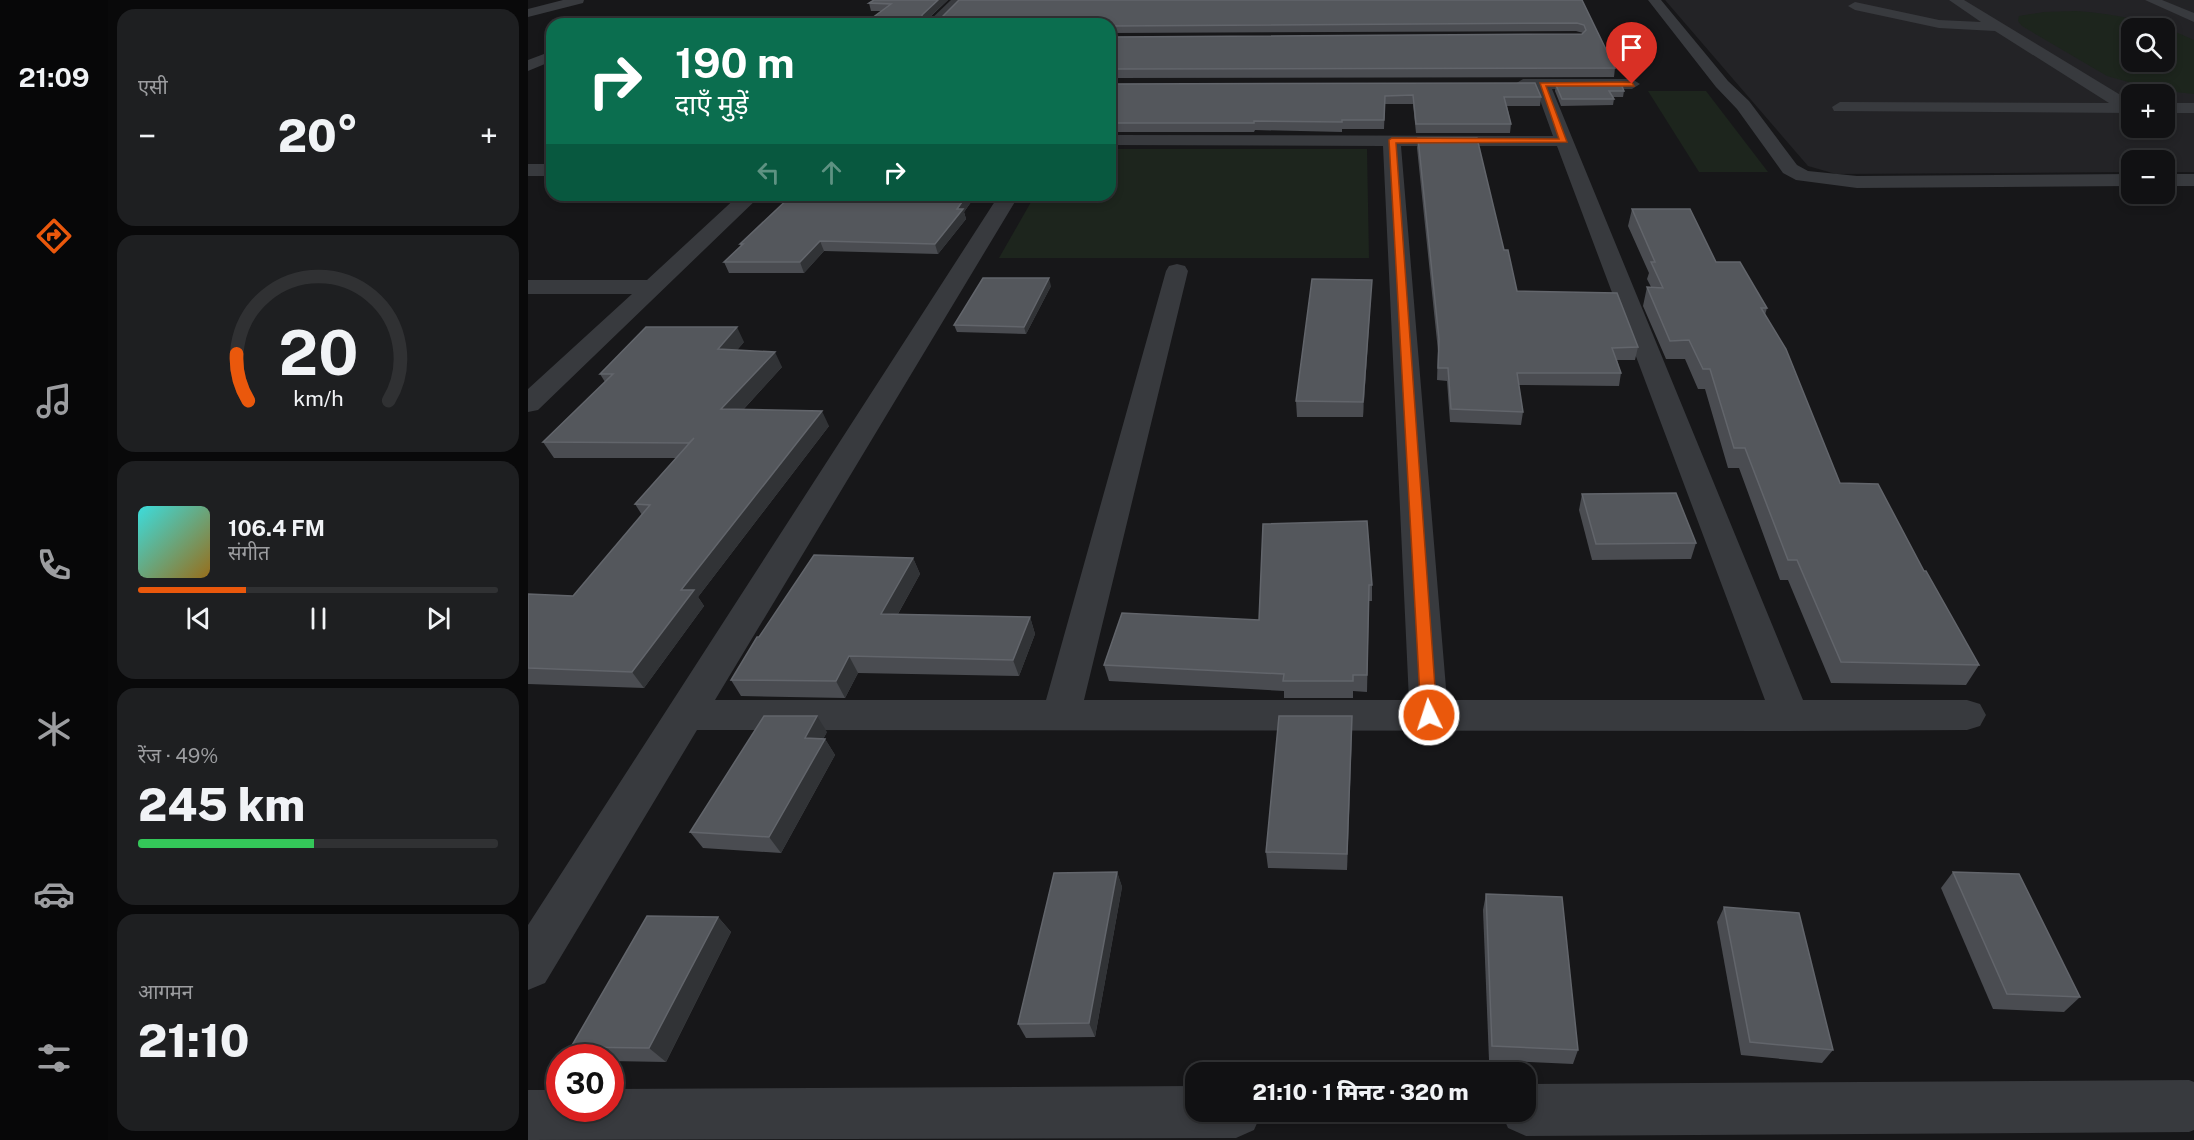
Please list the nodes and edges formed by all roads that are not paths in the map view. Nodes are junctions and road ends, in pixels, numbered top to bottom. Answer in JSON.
{"nodes":[{"id":1,"x":578,"y":0,"type":"edge"},
{"id":2,"x":959,"y":0,"type":"edge"},
{"id":3,"x":1654,"y":0,"type":"edge"},
{"id":4,"x":1955,"y":0,"type":"edge"},
{"id":5,"x":2151,"y":0,"type":"edge"},
{"id":6,"x":1855,"y":6,"type":"dead end"},
{"id":7,"x":528,"y":13,"type":"edge"},
{"id":8,"x":2192,"y":16,"type":"edge"},
{"id":9,"x":940,"y":18,"type":"edge"},
{"id":10,"x":1999,"y":27,"type":"junction"},
{"id":11,"x":546,"y":58,"type":"edge"},
{"id":12,"x":528,"y":66,"type":"edge"},
{"id":13,"x":1506,"y":84,"type":"edge"},
{"id":14,"x":1542,"y":84,"type":"junction"},
{"id":15,"x":1632,"y":84,"type":"dead end"},
{"id":16,"x":2121,"y":102,"type":"edge"},
{"id":17,"x":1840,"y":107,"type":"dead end"},
{"id":18,"x":2121,"y":108,"type":"edge"},
{"id":19,"x":2175,"y":108,"type":"edge"},
{"id":20,"x":2194,"y":108,"type":"edge"},
{"id":21,"x":1116,"y":140,"type":"edge"},
{"id":22,"x":1392,"y":140,"type":"junction"},
{"id":23,"x":1564,"y":141,"type":"junction"},
{"id":24,"x":528,"y":170,"type":"edge"},
{"id":25,"x":546,"y":170,"type":"edge"},
{"id":26,"x":2121,"y":180,"type":"edge"},
{"id":27,"x":2175,"y":180,"type":"edge"},
{"id":28,"x":2194,"y":180,"type":"edge"},
{"id":29,"x":744,"y":201,"type":"edge"},
{"id":30,"x":1005,"y":201,"type":"edge"},
{"id":31,"x":1177,"y":271,"type":"dead end"},
{"id":32,"x":528,"y":287,"type":"edge"},
{"id":33,"x":652,"y":287,"type":"junction"},
{"id":34,"x":528,"y":404,"type":"edge"},
{"id":35,"x":685,"y":715,"type":"junction"},
{"id":36,"x":1061,"y":715,"type":"junction"},
{"id":37,"x":1429,"y":715,"type":"junction"},
{"id":38,"x":1967,"y":715,"type":"dead end"},
{"id":39,"x":1790,"y":716,"type":"junction"},
{"id":40,"x":528,"y":967,"type":"edge"},
{"id":41,"x":2189,"y":1106,"type":"dead end"},
{"id":42,"x":1536,"y":1110,"type":"edge"},
{"id":43,"x":1185,"y":1112,"type":"edge"},
{"id":44,"x":528,"y":1116,"type":"edge"}],
"edges":[{"from":1,"to":7,"type":"street"},
{"from":2,"to":9,"type":"street"},
{"from":3,"to":26,"type":"street"},
{"from":4,"to":10,"type":"street"},
{"from":5,"to":8,"type":"street"},
{"from":6,"to":10,"type":"street"},
{"from":10,"to":16,"type":"street"},
{"from":11,"to":12,"type":"street"},
{"from":13,"to":14,"type":"street"},
{"from":14,"to":15,"type":"street"},
{"from":14,"to":23,"type":"street"},
{"from":17,"to":18,"type":"street"},
{"from":19,"to":20,"type":"street"},
{"from":21,"to":22,"type":"street"},
{"from":22,"to":23,"type":"street"},
{"from":22,"to":37,"type":"street"},
{"from":23,"to":39,"type":"street"},
{"from":24,"to":25,"type":"street"},
{"from":27,"to":28,"type":"street"},
{"from":29,"to":33,"type":"street"},
{"from":30,"to":35,"type":"street"},
{"from":31,"to":36,"type":"street"},
{"from":32,"to":33,"type":"street"},
{"from":33,"to":34,"type":"street"},
{"from":35,"to":36,"type":"street"},
{"from":35,"to":40,"type":"street"},
{"from":36,"to":37,"type":"street"},
{"from":37,"to":39,"type":"street"},
{"from":38,"to":39,"type":"street"},
{"from":41,"to":42,"type":"street"},
{"from":43,"to":44,"type":"street"}]}
